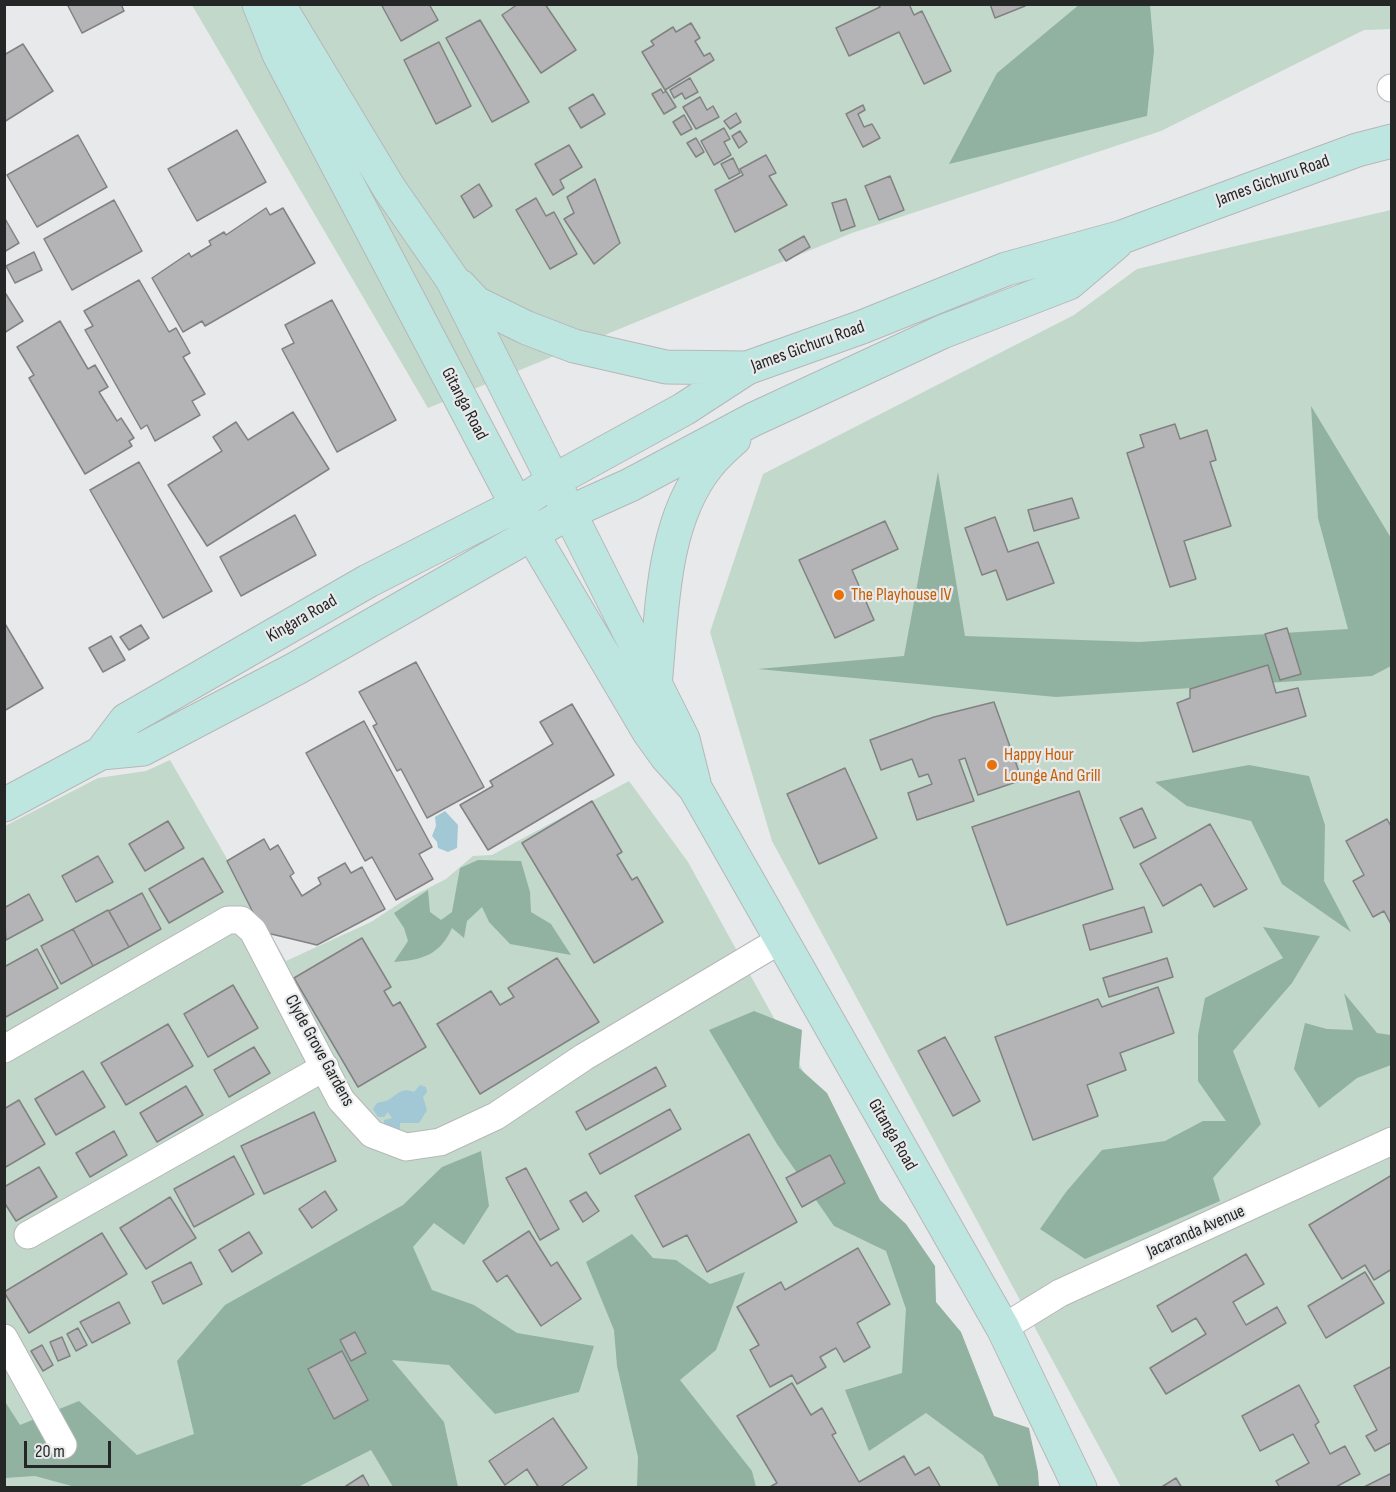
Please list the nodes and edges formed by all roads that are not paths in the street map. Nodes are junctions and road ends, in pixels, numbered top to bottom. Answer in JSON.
{"nodes":[{"id":1,"x":259,"y":4,"type":"edge"},
{"id":2,"x":278,"y":4,"type":"edge"},
{"id":3,"x":1392,"y":141,"type":"edge"},
{"id":4,"x":1122,"y":237,"type":"junction"},
{"id":5,"x":452,"y":279,"type":"junction"},
{"id":6,"x":747,"y":368,"type":"junction"},
{"id":7,"x":752,"y":420,"type":"junction"},
{"id":8,"x":553,"y":481,"type":"junction"},
{"id":9,"x":517,"y":505,"type":"junction"},
{"id":10,"x":570,"y":513,"type":"junction"},
{"id":11,"x":532,"y":534,"type":"junction"},
{"id":12,"x":655,"y":686,"type":"junction"},
{"id":13,"x":101,"y":753,"type":"junction"},
{"id":14,"x":695,"y":788,"type":"junction"},
{"id":15,"x":4,"y":805,"type":"edge"},
{"id":16,"x":782,"y":939,"type":"junction"},
{"id":17,"x":4,"y":1049,"type":"edge"},
{"id":18,"x":325,"y":1067,"type":"junction"},
{"id":19,"x":1392,"y":1142,"type":"edge"},
{"id":20,"x":28,"y":1235,"type":"dead end"},
{"id":21,"x":1003,"y":1328,"type":"junction"},
{"id":22,"x":4,"y":1338,"type":"edge"},
{"id":23,"x":63,"y":1445,"type":"dead end"},
{"id":24,"x":1080,"y":1488,"type":"edge"}],
"edges":[{"from":1,"to":9,"type":"main road","name":"Gitanga Road"},
{"from":2,"to":5,"type":"main road","name":"Gitanga Road"},
{"from":3,"to":4,"type":"main road","name":"James Gichuru Road"},
{"from":4,"to":6,"type":"main road","name":"James Gichuru Road"},
{"from":4,"to":7,"type":"main road","name":"James Gichuru Road"},
{"from":5,"to":6,"type":"main road"},
{"from":5,"to":8,"type":"main road","name":"Gitanga Road"},
{"from":6,"to":8,"type":"main road","name":"James Gichuru Road"},
{"from":7,"to":10,"type":"main road","name":"James Gichuru Road"},
{"from":7,"to":12,"type":"main road"},
{"from":8,"to":9,"type":"main road","name":"James Gichuru Road"},
{"from":8,"to":10,"type":"main road","name":"Gitanga Road"},
{"from":9,"to":11,"type":"main road","name":"Gitanga Road"},
{"from":9,"to":13,"type":"main road","name":"Kingara Road"},
{"from":10,"to":11,"type":"main road","name":"James Gichuru Road"},
{"from":10,"to":12,"type":"main road","name":"Gitanga Road"},
{"from":11,"to":13,"type":"main road","name":"Kingara Road"},
{"from":11,"to":14,"type":"main road","name":"Gitanga Road"},
{"from":12,"to":14,"type":"main road","name":"Gitanga Road"},
{"from":13,"to":15,"type":"main road","name":"Kingara Road"},
{"from":14,"to":16,"type":"main road","name":"Gitanga Road"},
{"from":16,"to":18,"type":"street","name":"Clyde Grove Gardens"},
{"from":16,"to":21,"type":"main road","name":"Gitanga Road"},
{"from":17,"to":18,"type":"street","name":"Clyde Grove Gardens"},
{"from":18,"to":20,"type":"street"},
{"from":19,"to":21,"type":"street","name":"Jacaranda Avenue"},
{"from":21,"to":24,"type":"main road","name":"Gitanga Road"},
{"from":22,"to":23,"type":"street"}]}
